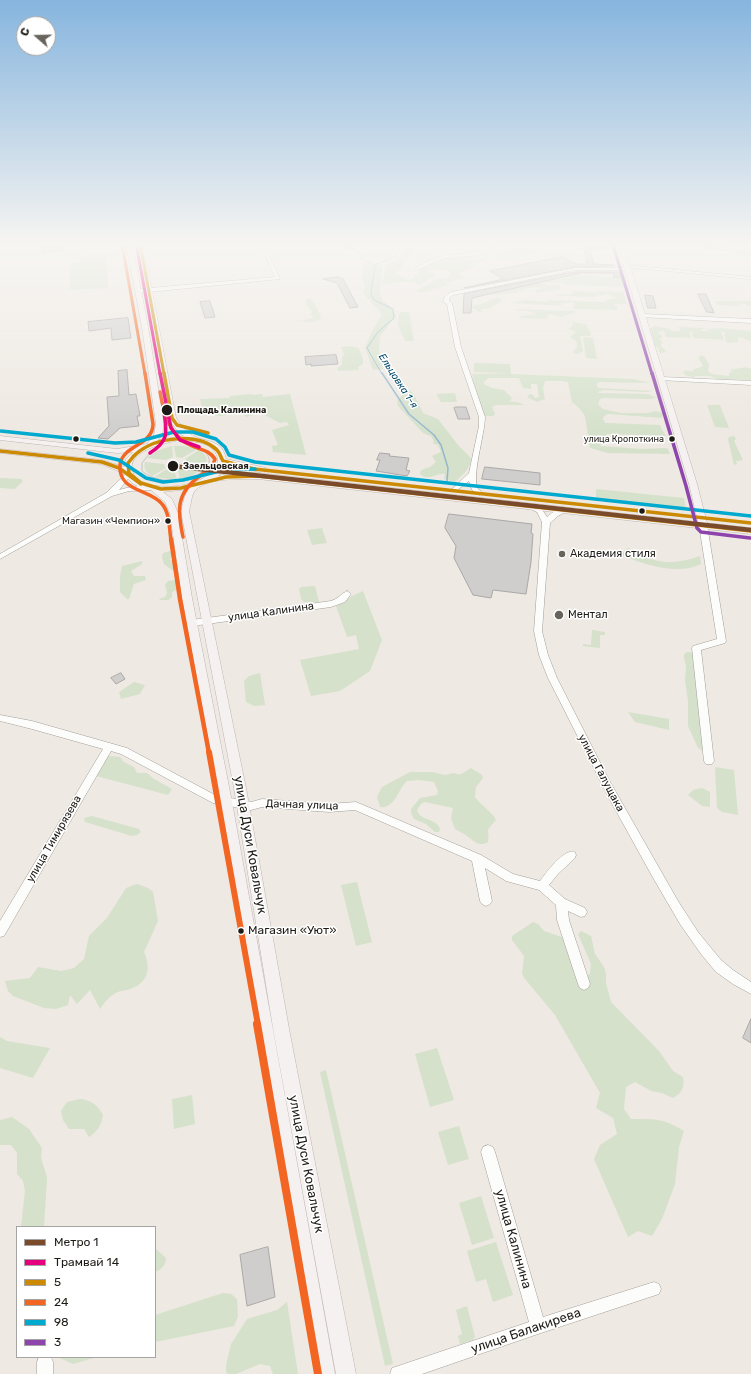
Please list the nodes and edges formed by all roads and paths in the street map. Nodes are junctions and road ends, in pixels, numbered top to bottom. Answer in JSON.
{"nodes":[{"id":1,"x":141,"y":307,"type":"edge"},
{"id":2,"x":152,"y":307,"type":"edge"},
{"id":3,"x":450,"y":307,"type":"edge"},
{"id":4,"x":639,"y":307,"type":"edge"},
{"id":5,"x":642,"y":316,"type":"junction"},
{"id":6,"x":751,"y":321,"type":"edge"},
{"id":7,"x":662,"y":379,"type":"junction"},
{"id":8,"x":751,"y":383,"type":"edge"},
{"id":9,"x":0,"y":438,"type":"edge"},
{"id":10,"x":193,"y":439,"type":"junction"},
{"id":11,"x":56,"y":444,"type":"junction"},
{"id":12,"x":151,"y":444,"type":"junction"},
{"id":13,"x":142,"y":448,"type":"junction"},
{"id":14,"x":0,"y":451,"type":"edge"},
{"id":15,"x":46,"y":456,"type":"junction"},
{"id":16,"x":223,"y":461,"type":"junction"},
{"id":17,"x":129,"y":474,"type":"junction"},
{"id":18,"x":472,"y":474,"type":"junction"},
{"id":19,"x":200,"y":483,"type":"junction"},
{"id":20,"x":153,"y":488,"type":"junction"},
{"id":21,"x":454,"y":490,"type":"junction"},
{"id":22,"x":479,"y":493,"type":"junction"},
{"id":23,"x":108,"y":495,"type":"junction"},
{"id":24,"x":531,"y":506,"type":"junction"},
{"id":25,"x":565,"y":510,"type":"junction"},
{"id":26,"x":618,"y":512,"type":"junction"},
{"id":27,"x":702,"y":521,"type":"junction"},
{"id":28,"x":546,"y":522,"type":"junction"},
{"id":29,"x":751,"y":523,"type":"edge"},
{"id":30,"x":751,"y":531,"type":"edge"},
{"id":31,"x":0,"y":557,"type":"edge"},
{"id":32,"x":347,"y":594,"type":"dead end"},
{"id":33,"x":207,"y":620,"type":"junction"},
{"id":34,"x":192,"y":623,"type":"junction"},
{"id":35,"x":0,"y":718,"type":"edge"},
{"id":36,"x":109,"y":746,"type":"junction"},
{"id":37,"x":710,"y":761,"type":"dead end"},
{"id":38,"x":226,"y":802,"type":"junction"},
{"id":39,"x":243,"y":804,"type":"junction"},
{"id":40,"x":571,"y":856,"type":"dead end"},
{"id":41,"x":477,"y":858,"type":"junction"},
{"id":42,"x":542,"y":886,"type":"junction"},
{"id":43,"x":486,"y":900,"type":"dead end"},
{"id":44,"x":561,"y":903,"type":"junction"},
{"id":45,"x":581,"y":912,"type":"dead end"},
{"id":46,"x":0,"y":932,"type":"edge"},
{"id":47,"x":584,"y":984,"type":"dead end"},
{"id":48,"x":751,"y":988,"type":"edge"},
{"id":49,"x":488,"y":1152,"type":"dead end"},
{"id":50,"x":654,"y":1289,"type":"dead end"},
{"id":51,"x":538,"y":1326,"type":"junction"},
{"id":52,"x":324,"y":1374,"type":"edge"},
{"id":53,"x":346,"y":1374,"type":"edge"},
{"id":54,"x":398,"y":1374,"type":"edge"}],
"edges":[{"from":1,"to":12,"type":"main road"},
{"from":2,"to":10,"type":"main road"},
{"from":3,"to":18,"type":"street"},
{"from":4,"to":5,"type":"main road"},
{"from":5,"to":6,"type":"street"},
{"from":5,"to":7,"type":"main road"},
{"from":7,"to":8,"type":"street"},
{"from":7,"to":27,"type":"main road"},
{"from":9,"to":11,"type":"main road"},
{"from":10,"to":12,"type":"main road"},
{"from":10,"to":16,"type":"main road"},
{"from":11,"to":13,"type":"main road"},
{"from":11,"to":15,"type":"main road"},
{"from":12,"to":13,"type":"main road"},
{"from":13,"to":17,"type":"main road"},
{"from":14,"to":15,"type":"main road"},
{"from":15,"to":17,"type":"main road"},
{"from":16,"to":19,"type":"main road"},
{"from":16,"to":21,"type":"main road"},
{"from":17,"to":20,"type":"main road"},
{"from":17,"to":23,"type":"street"},
{"from":18,"to":21,"type":"street"},
{"from":18,"to":22,"type":"street"},
{"from":19,"to":20,"type":"main road"},
{"from":19,"to":24,"type":"main road"},
{"from":19,"to":33,"type":"main road","name":"улица Дуси Ковальчук"},
{"from":20,"to":23,"type":"street"},
{"from":20,"to":34,"type":"main road","name":"улица Дуси Ковальчук"},
{"from":21,"to":22,"type":"main road"},
{"from":22,"to":26,"type":"main road"},
{"from":23,"to":31,"type":"street"},
{"from":24,"to":25,"type":"main road"},
{"from":24,"to":28,"type":"street"},
{"from":25,"to":26,"type":"main road"},
{"from":25,"to":28,"type":"street"},
{"from":26,"to":27,"type":"main road"},
{"from":27,"to":29,"type":"main road"},
{"from":27,"to":30,"type":"main road"},
{"from":27,"to":37,"type":"street"},
{"from":28,"to":48,"type":"street","name":"улица Галущака"},
{"from":32,"to":33,"type":"street","name":"улица Калинина"},
{"from":33,"to":34,"type":"street","name":"улица Калинина"},
{"from":33,"to":39,"type":"main road","name":"улица Дуси Ковальчук"},
{"from":34,"to":38,"type":"main road","name":"улица Дуси Ковальчук"},
{"from":35,"to":36,"type":"street","name":"Дачная улица"},
{"from":36,"to":38,"type":"street","name":"Дачная улица"},
{"from":36,"to":46,"type":"street","name":"улица Тимирязева"},
{"from":38,"to":39,"type":"street","name":"Дачная улица"},
{"from":38,"to":52,"type":"main road","name":"улица Дуси Ковальчук"},
{"from":39,"to":41,"type":"street","name":"Дачная улица"},
{"from":39,"to":53,"type":"main road","name":"улица Дуси Ковальчук"},
{"from":40,"to":42,"type":"street"},
{"from":41,"to":42,"type":"street","name":"Дачная улица"},
{"from":41,"to":43,"type":"street"},
{"from":42,"to":44,"type":"street","name":"Дачная улица"},
{"from":44,"to":45,"type":"street","name":"Дачная улица"},
{"from":44,"to":47,"type":"street"},
{"from":49,"to":51,"type":"street","name":"улица Калинина"},
{"from":50,"to":51,"type":"street","name":"улица Балакирева"},
{"from":51,"to":54,"type":"street","name":"улица Балакирева"}]}
